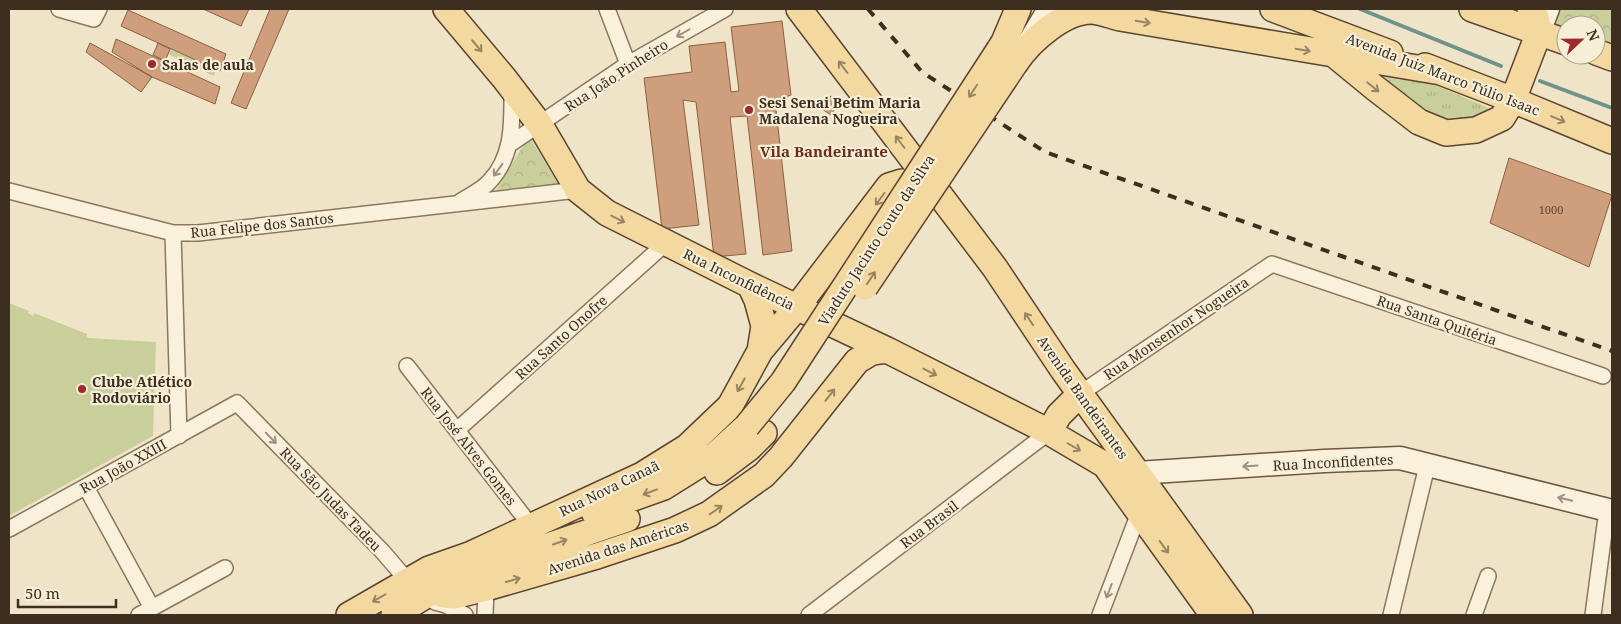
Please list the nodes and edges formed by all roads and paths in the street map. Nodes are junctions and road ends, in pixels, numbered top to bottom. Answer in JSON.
{"nodes":[{"id":1,"x":59,"y":9,"type":"edge"},
{"id":2,"x":446,"y":9,"type":"edge"},
{"id":3,"x":607,"y":9,"type":"edge"},
{"id":4,"x":725,"y":9,"type":"edge"},
{"id":5,"x":799,"y":9,"type":"edge"},
{"id":6,"x":1018,"y":9,"type":"edge"},
{"id":7,"x":1030,"y":9,"type":"edge"},
{"id":8,"x":1048,"y":9,"type":"edge"},
{"id":9,"x":1273,"y":9,"type":"edge"},
{"id":10,"x":1472,"y":9,"type":"edge"},
{"id":11,"x":1530,"y":9,"type":"edge"},
{"id":12,"x":1548,"y":9,"type":"edge"},
{"id":13,"x":97,"y":14,"type":"edge"},
{"id":14,"x":1536,"y":39,"type":"junction"},
{"id":15,"x":1556,"y":41,"type":"edge"},
{"id":16,"x":1011,"y":52,"type":"junction"},
{"id":17,"x":1336,"y":56,"type":"junction"},
{"id":18,"x":628,"y":64,"type":"junction"},
{"id":19,"x":1441,"y":72,"type":"junction"},
{"id":20,"x":512,"y":89,"type":"junction"},
{"id":21,"x":1516,"y":94,"type":"junction"},
{"id":22,"x":540,"y":125,"type":"junction"},
{"id":23,"x":1612,"y":142,"type":"edge"},
{"id":24,"x":510,"y":144,"type":"junction"},
{"id":25,"x":578,"y":190,"type":"junction"},
{"id":26,"x":9,"y":191,"type":"edge"},
{"id":27,"x":459,"y":203,"type":"junction"},
{"id":28,"x":950,"y":208,"type":"junction"},
{"id":29,"x":173,"y":233,"type":"junction"},
{"id":30,"x":666,"y":243,"type":"junction"},
{"id":31,"x":1272,"y":264,"type":"joint"},
{"id":32,"x":750,"y":285,"type":"junction"},
{"id":33,"x":797,"y":308,"type":"junction"},
{"id":34,"x":886,"y":350,"type":"junction"},
{"id":35,"x":760,"y":351,"type":"junction"},
{"id":36,"x":407,"y":366,"type":"dead end"},
{"id":37,"x":1603,"y":376,"type":"dead end"},
{"id":38,"x":1081,"y":393,"type":"junction"},
{"id":39,"x":237,"y":404,"type":"joint"},
{"id":40,"x":458,"y":430,"type":"junction"},
{"id":41,"x":755,"y":430,"type":"junction"},
{"id":42,"x":1049,"y":432,"type":"junction"},
{"id":43,"x":179,"y":436,"type":"junction"},
{"id":44,"x":1105,"y":465,"type":"joint"},
{"id":45,"x":1427,"y":466,"type":"junction"},
{"id":46,"x":1137,"y":473,"type":"junction"},
{"id":47,"x":86,"y":487,"type":"junction"},
{"id":48,"x":1610,"y":510,"type":"edge"},
{"id":49,"x":1140,"y":513,"type":"junction"},
{"id":50,"x":531,"y":526,"type":"junction"},
{"id":51,"x":9,"y":529,"type":"edge"},
{"id":52,"x":467,"y":556,"type":"junction"},
{"id":53,"x":225,"y":568,"type":"dead end"},
{"id":54,"x":1488,"y":576,"type":"dead end"},
{"id":55,"x":486,"y":588,"type":"junction"},
{"id":56,"x":421,"y":590,"type":"junction"},
{"id":57,"x":146,"y":612,"type":"edge"},
{"id":58,"x":349,"y":615,"type":"edge"},
{"id":59,"x":394,"y":615,"type":"edge"},
{"id":60,"x":465,"y":615,"type":"edge"},
{"id":61,"x":485,"y":615,"type":"edge"},
{"id":62,"x":809,"y":615,"type":"edge"},
{"id":63,"x":1100,"y":615,"type":"edge"},
{"id":64,"x":1213,"y":615,"type":"edge"},
{"id":65,"x":1240,"y":615,"type":"edge"},
{"id":66,"x":1391,"y":615,"type":"edge"},
{"id":67,"x":1474,"y":615,"type":"edge"},
{"id":68,"x":1593,"y":615,"type":"edge"}],
"edges":[{"from":1,"to":13,"type":"street"},
{"from":2,"to":20,"type":"main road","name":"Rua Inconfidência","one_way":true},
{"from":3,"to":18,"type":"street"},
{"from":4,"to":18,"type":"street","name":"Rua João Pinheiro","one_way":true},
{"from":28,"to":5,"type":"main road","name":"Avenida Bandeirantes","one_way":true},
{"from":6,"to":16,"type":"main road"},
{"from":7,"to":16,"type":"street","name":"Viaduto Jacinto Couto da Silva"},
{"from":8,"to":16,"type":"street","name":"Viaduto Jacinto Couto da Silva"},
{"from":9,"to":19,"type":"main road","name":"Avenida Juiz Marco Túlio Isaac"},
{"from":10,"to":14,"type":"main road"},
{"from":11,"to":14,"type":"main road"},
{"from":12,"to":14,"type":"street"},
{"from":14,"to":15,"type":"main road"},
{"from":14,"to":21,"type":"main road"},
{"from":16,"to":17,"type":"main road","one_way":true},
{"from":16,"to":41,"type":"main road","name":"Viaduto Jacinto Couto da Silva","bridge":true},
{"from":17,"to":19,"type":"main road"},
{"from":17,"to":21,"type":"main road","one_way":true},
{"from":18,"to":22,"type":"street","name":"Rua João Pinheiro"},
{"from":19,"to":21,"type":"main road","name":"Avenida Juiz Marco Túlio Isaac"},
{"from":20,"to":22,"type":"main road","name":"Rua Inconfidência"},
{"from":20,"to":24,"type":"street","name":"Rua Felipe dos Santos"},
{"from":21,"to":23,"type":"main road","name":"Avenida Juiz Marco Túlio Isaac","one_way":true},
{"from":22,"to":24,"type":"street","name":"Rua João Pinheiro"},
{"from":22,"to":25,"type":"main road","name":"Rua Inconfidência"},
{"from":24,"to":27,"type":"street","name":"Rua Felipe dos Santos","one_way":true},
{"from":25,"to":27,"type":"street","name":"Rua Felipe dos Santos"},
{"from":25,"to":30,"type":"main road","name":"Rua Inconfidência","one_way":true},
{"from":26,"to":29,"type":"street","name":"Rua Felipe dos Santos"},
{"from":27,"to":29,"type":"street","name":"Rua Felipe dos Santos"},
{"from":28,"to":33,"type":"main road","name":"Rua Nova Canaã","one_way":true},
{"from":38,"to":28,"type":"main road","name":"Avenida Bandeirantes","one_way":true},
{"from":29,"to":43,"type":"street"},
{"from":30,"to":32,"type":"main road","name":"Rua Inconfidência"},
{"from":30,"to":40,"type":"street","name":"Rua Santo Onofre"},
{"from":31,"to":37,"type":"street","name":"Rua Santa Quitéria"},
{"from":31,"to":38,"type":"street","name":"Rua Monsenhor Nogueira"},
{"from":32,"to":33,"type":"main road","name":"Rua Inconfidência"},
{"from":32,"to":35,"type":"main road"},
{"from":33,"to":34,"type":"main road","name":"Rua Inconfidência"},
{"from":33,"to":35,"type":"main road","name":"Rua Nova Canaã"},
{"from":34,"to":42,"type":"main road","name":"Rua Inconfidência","one_way":true},
{"from":55,"to":34,"type":"main road","name":"Avenida das Américas","one_way":true},
{"from":35,"to":50,"type":"main road","name":"Rua Nova Canaã","one_way":true},
{"from":36,"to":40,"type":"street","name":"Rua José Alves Gomes"},
{"from":38,"to":42,"type":"main road"},
{"from":38,"to":46,"type":"main road","name":"Avenida Bandeirantes"},
{"from":39,"to":43,"type":"street","name":"Rua João XXIII"},
{"from":39,"to":56,"type":"street","name":"Rua São Judas Tadeu","one_way":true},
{"from":40,"to":50,"type":"street","name":"Rua José Alves Gomes"},
{"from":41,"to":52,"type":"main road","name":"Avenida das Américas","one_way":true},
{"from":56,"to":41,"type":"main road","name":"Avenida das Américas","one_way":true},
{"from":42,"to":44,"type":"main road","name":"Rua Inconfidência","one_way":true},
{"from":42,"to":62,"type":"street","name":"Rua Brasil"},
{"from":43,"to":47,"type":"street","name":"Rua João XXIII"},
{"from":44,"to":49,"type":"main road","name":"Avenida Bandeirantes"},
{"from":45,"to":46,"type":"street","name":"Rua Inconfidentes","one_way":true},
{"from":48,"to":45,"type":"street","name":"Rua Inconfidentes","one_way":true},
{"from":45,"to":66,"type":"street"},
{"from":46,"to":65,"type":"main road","name":"Avenida Bandeirantes"},
{"from":47,"to":51,"type":"street","name":"Rua João XXIII"},
{"from":47,"to":57,"type":"street"},
{"from":48,"to":68,"type":"street"},
{"from":49,"to":63,"type":"street","one_way":true},
{"from":49,"to":64,"type":"main road","name":"Avenida Bandeirantes","one_way":true},
{"from":50,"to":52,"type":"main road","name":"Rua Nova Canaã"},
{"from":52,"to":56,"type":"main road","name":"Avenida das Américas"},
{"from":53,"to":57,"type":"street"},
{"from":54,"to":67,"type":"street"},
{"from":55,"to":56,"type":"main road","name":"Avenida das Américas"},
{"from":55,"to":61,"type":"street"},
{"from":56,"to":58,"type":"main road","name":"Avenida das Américas","one_way":true},
{"from":56,"to":59,"type":"main road","name":"Avenida das Américas"},
{"from":56,"to":60,"type":"street"}]}
